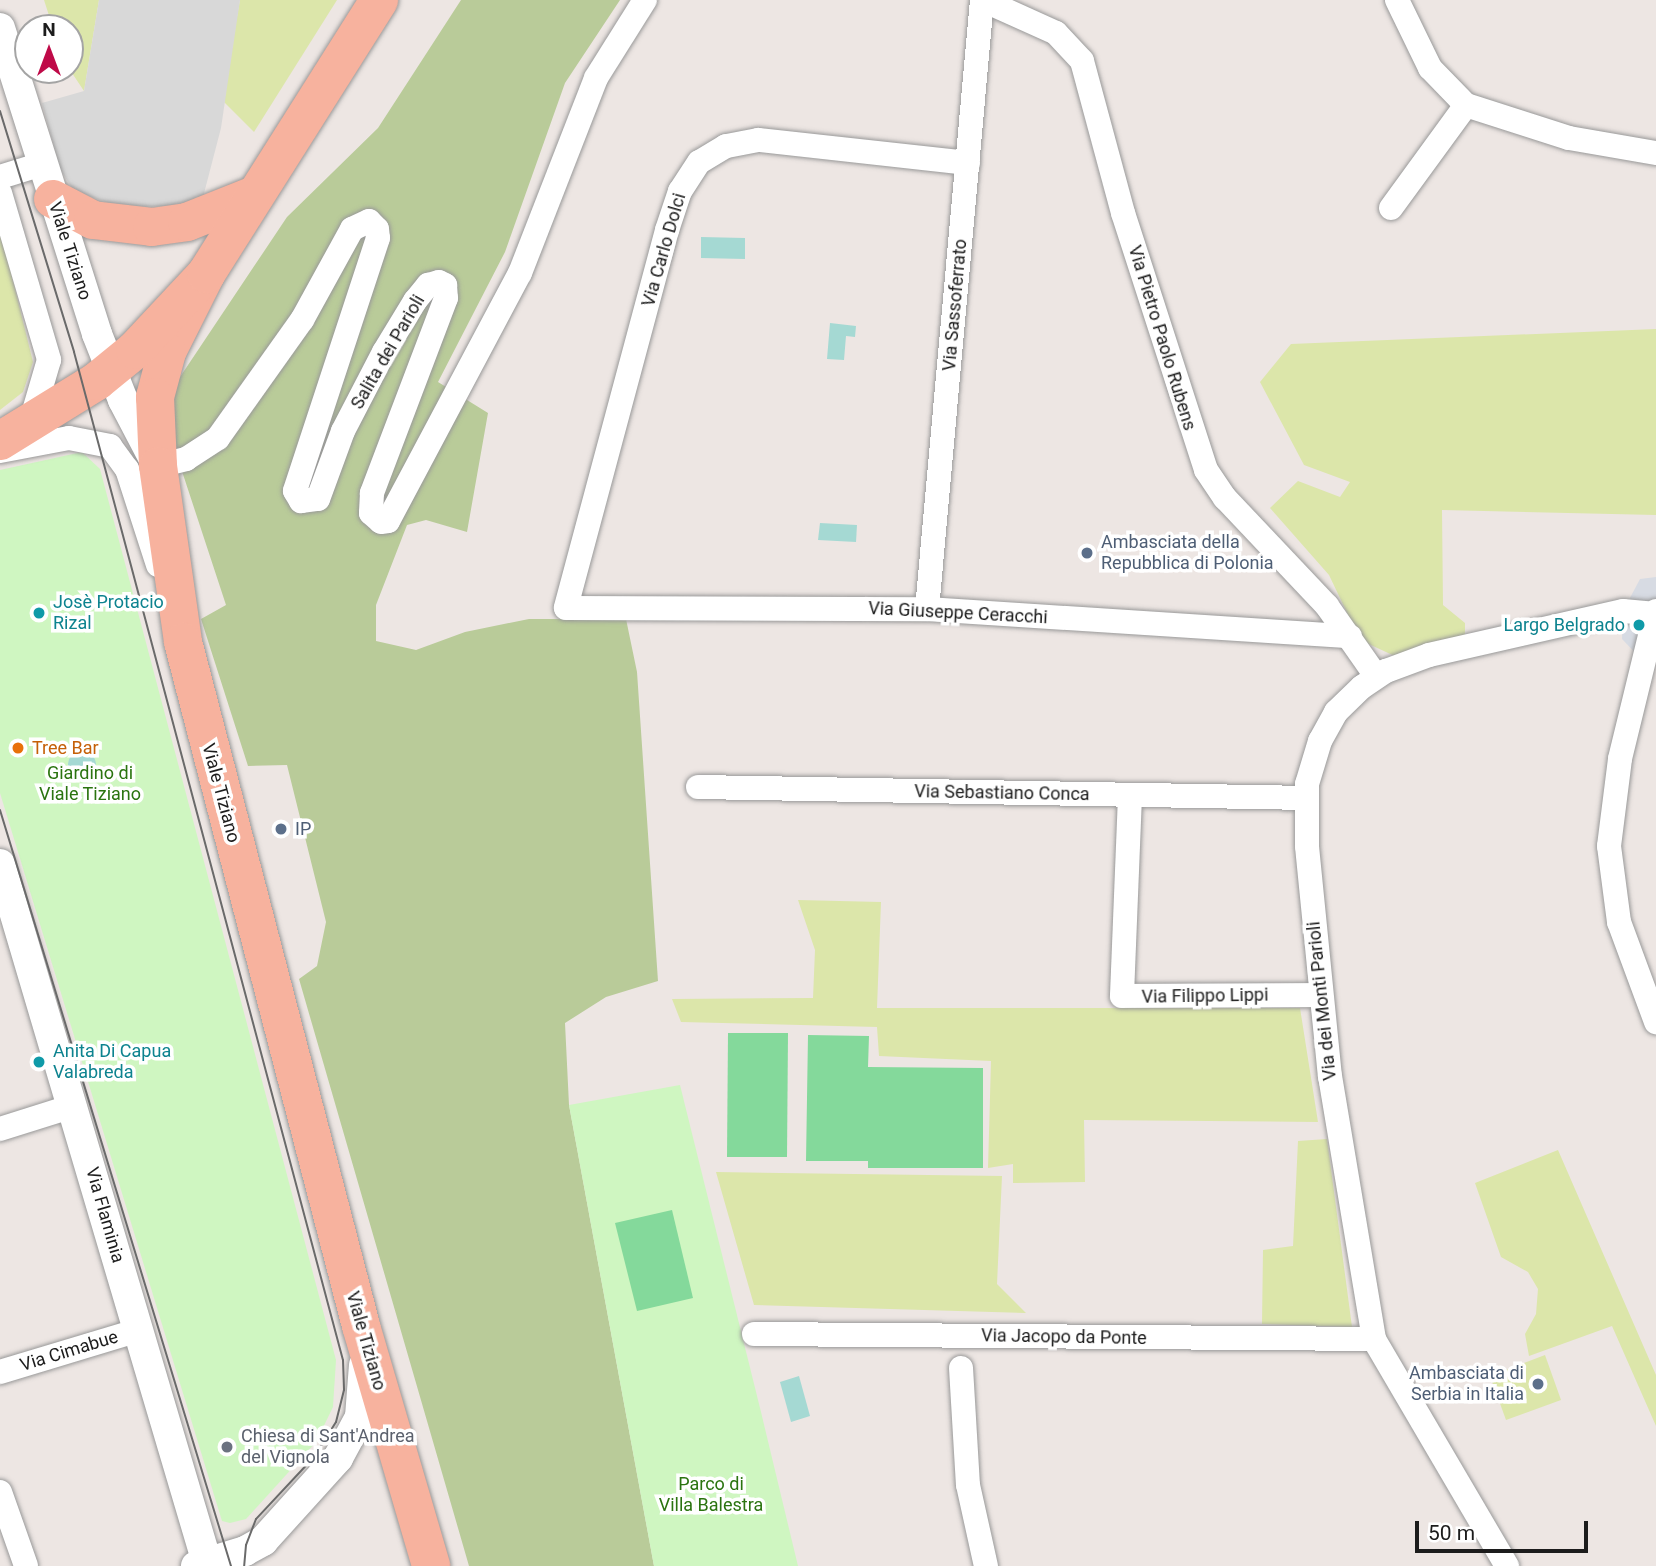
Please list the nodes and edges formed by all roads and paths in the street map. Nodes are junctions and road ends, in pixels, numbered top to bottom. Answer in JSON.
{"nodes":[{"id":1,"x":379,"y":0,"type":"edge"},
{"id":2,"x":645,"y":0,"type":"edge"},
{"id":3,"x":983,"y":0,"type":"edge"},
{"id":4,"x":1397,"y":0,"type":"edge"},
{"id":5,"x":0,"y":28,"type":"edge"},
{"id":6,"x":1466,"y":105,"type":"junction"},
{"id":7,"x":1656,"y":153,"type":"edge"},
{"id":8,"x":968,"y":163,"type":"junction"},
{"id":9,"x":0,"y":177,"type":"edge"},
{"id":10,"x":48,"y":182,"type":"junction"},
{"id":11,"x":0,"y":193,"type":"edge"},
{"id":12,"x":255,"y":195,"type":"junction"},
{"id":13,"x":1391,"y":208,"type":"dead end"},
{"id":14,"x":206,"y":274,"type":"junction"},
{"id":15,"x":111,"y":369,"type":"junction"},
{"id":16,"x":15,"y":431,"type":"edge"},
{"id":17,"x":0,"y":451,"type":"edge"},
{"id":18,"x":158,"y":466,"type":"junction"},
{"id":19,"x":566,"y":608,"type":"joint"},
{"id":20,"x":927,"y":609,"type":"junction"},
{"id":21,"x":1656,"y":613,"type":"edge"},
{"id":22,"x":1350,"y":636,"type":"junction"},
{"id":23,"x":183,"y":642,"type":"junction"},
{"id":24,"x":1376,"y":676,"type":"junction"},
{"id":25,"x":698,"y":787,"type":"dead end"},
{"id":26,"x":1130,"y":796,"type":"junction"},
{"id":27,"x":1307,"y":798,"type":"junction"},
{"id":28,"x":3,"y":881,"type":"edge"},
{"id":29,"x":1321,"y":995,"type":"junction"},
{"id":30,"x":1656,"y":1022,"type":"edge"},
{"id":31,"x":73,"y":1106,"type":"junction"},
{"id":32,"x":0,"y":1129,"type":"edge"},
{"id":33,"x":361,"y":1326,"type":"junction"},
{"id":34,"x":139,"y":1329,"type":"junction"},
{"id":35,"x":754,"y":1334,"type":"dead end"},
{"id":36,"x":1374,"y":1339,"type":"junction"},
{"id":37,"x":961,"y":1368,"type":"dead end"},
{"id":38,"x":0,"y":1372,"type":"edge"},
{"id":39,"x":0,"y":1492,"type":"edge"},
{"id":40,"x":204,"y":1565,"type":"edge"},
{"id":41,"x":26,"y":1566,"type":"edge"},
{"id":42,"x":431,"y":1566,"type":"edge"},
{"id":43,"x":986,"y":1566,"type":"edge"},
{"id":44,"x":1507,"y":1566,"type":"edge"}],
"edges":[{"from":1,"to":12,"type":"main road"},
{"from":2,"to":18,"type":"street","name":"Salita dei Parioli"},
{"from":3,"to":8,"type":"street","name":"Via Sassoferrato"},
{"from":3,"to":22,"type":"street","name":"Via Pietro Paolo Rubens"},
{"from":4,"to":6,"type":"street"},
{"from":5,"to":10,"type":"street","name":"Viale Tiziano"},
{"from":6,"to":7,"type":"street"},
{"from":6,"to":13,"type":"street"},
{"from":8,"to":19,"type":"street","name":"Via Carlo Dolci"},
{"from":8,"to":20,"type":"street","name":"Via Sassoferrato"},
{"from":9,"to":10,"type":"street"},
{"from":10,"to":12,"type":"main road"},
{"from":10,"to":15,"type":"street","name":"Viale Tiziano"},
{"from":11,"to":16,"type":"street"},
{"from":12,"to":14,"type":"main road"},
{"from":14,"to":15,"type":"main road"},
{"from":14,"to":18,"type":"main road"},
{"from":15,"to":16,"type":"main road"},
{"from":15,"to":18,"type":"street","name":"Viale Tiziano"},
{"from":17,"to":23,"type":"street"},
{"from":18,"to":23,"type":"main road","name":"Viale Tiziano"},
{"from":19,"to":20,"type":"street","name":"Via Giuseppe Ceracchi"},
{"from":20,"to":22,"type":"street","name":"Via Giuseppe Ceracchi"},
{"from":21,"to":24,"type":"street","name":"Via dei Monti Parioli"},
{"from":21,"to":30,"type":"street"},
{"from":22,"to":24,"type":"street","name":"Via Pietro Paolo Rubens"},
{"from":23,"to":33,"type":"main road","name":"Viale Tiziano"},
{"from":24,"to":27,"type":"street","name":"Via dei Monti Parioli"},
{"from":25,"to":26,"type":"street","name":"Via Sebastiano Conca"},
{"from":26,"to":27,"type":"street","name":"Via Sebastiano Conca"},
{"from":26,"to":29,"type":"street","name":"Via Filippo Lippi"},
{"from":27,"to":29,"type":"street","name":"Via dei Monti Parioli"},
{"from":28,"to":31,"type":"street","name":"Via Flaminia"},
{"from":29,"to":36,"type":"street","name":"Via dei Monti Parioli"},
{"from":31,"to":32,"type":"street"},
{"from":31,"to":34,"type":"street","name":"Via Flaminia"},
{"from":33,"to":40,"type":"street"},
{"from":33,"to":42,"type":"main road","name":"Viale Tiziano"},
{"from":34,"to":38,"type":"street","name":"Via Cimabue"},
{"from":34,"to":40,"type":"street","name":"Via Flaminia"},
{"from":35,"to":36,"type":"street","name":"Via Jacopo da Ponte"},
{"from":36,"to":44,"type":"street","name":"Via dei Monti Parioli"},
{"from":37,"to":43,"type":"street"},
{"from":39,"to":41,"type":"street"}]}
